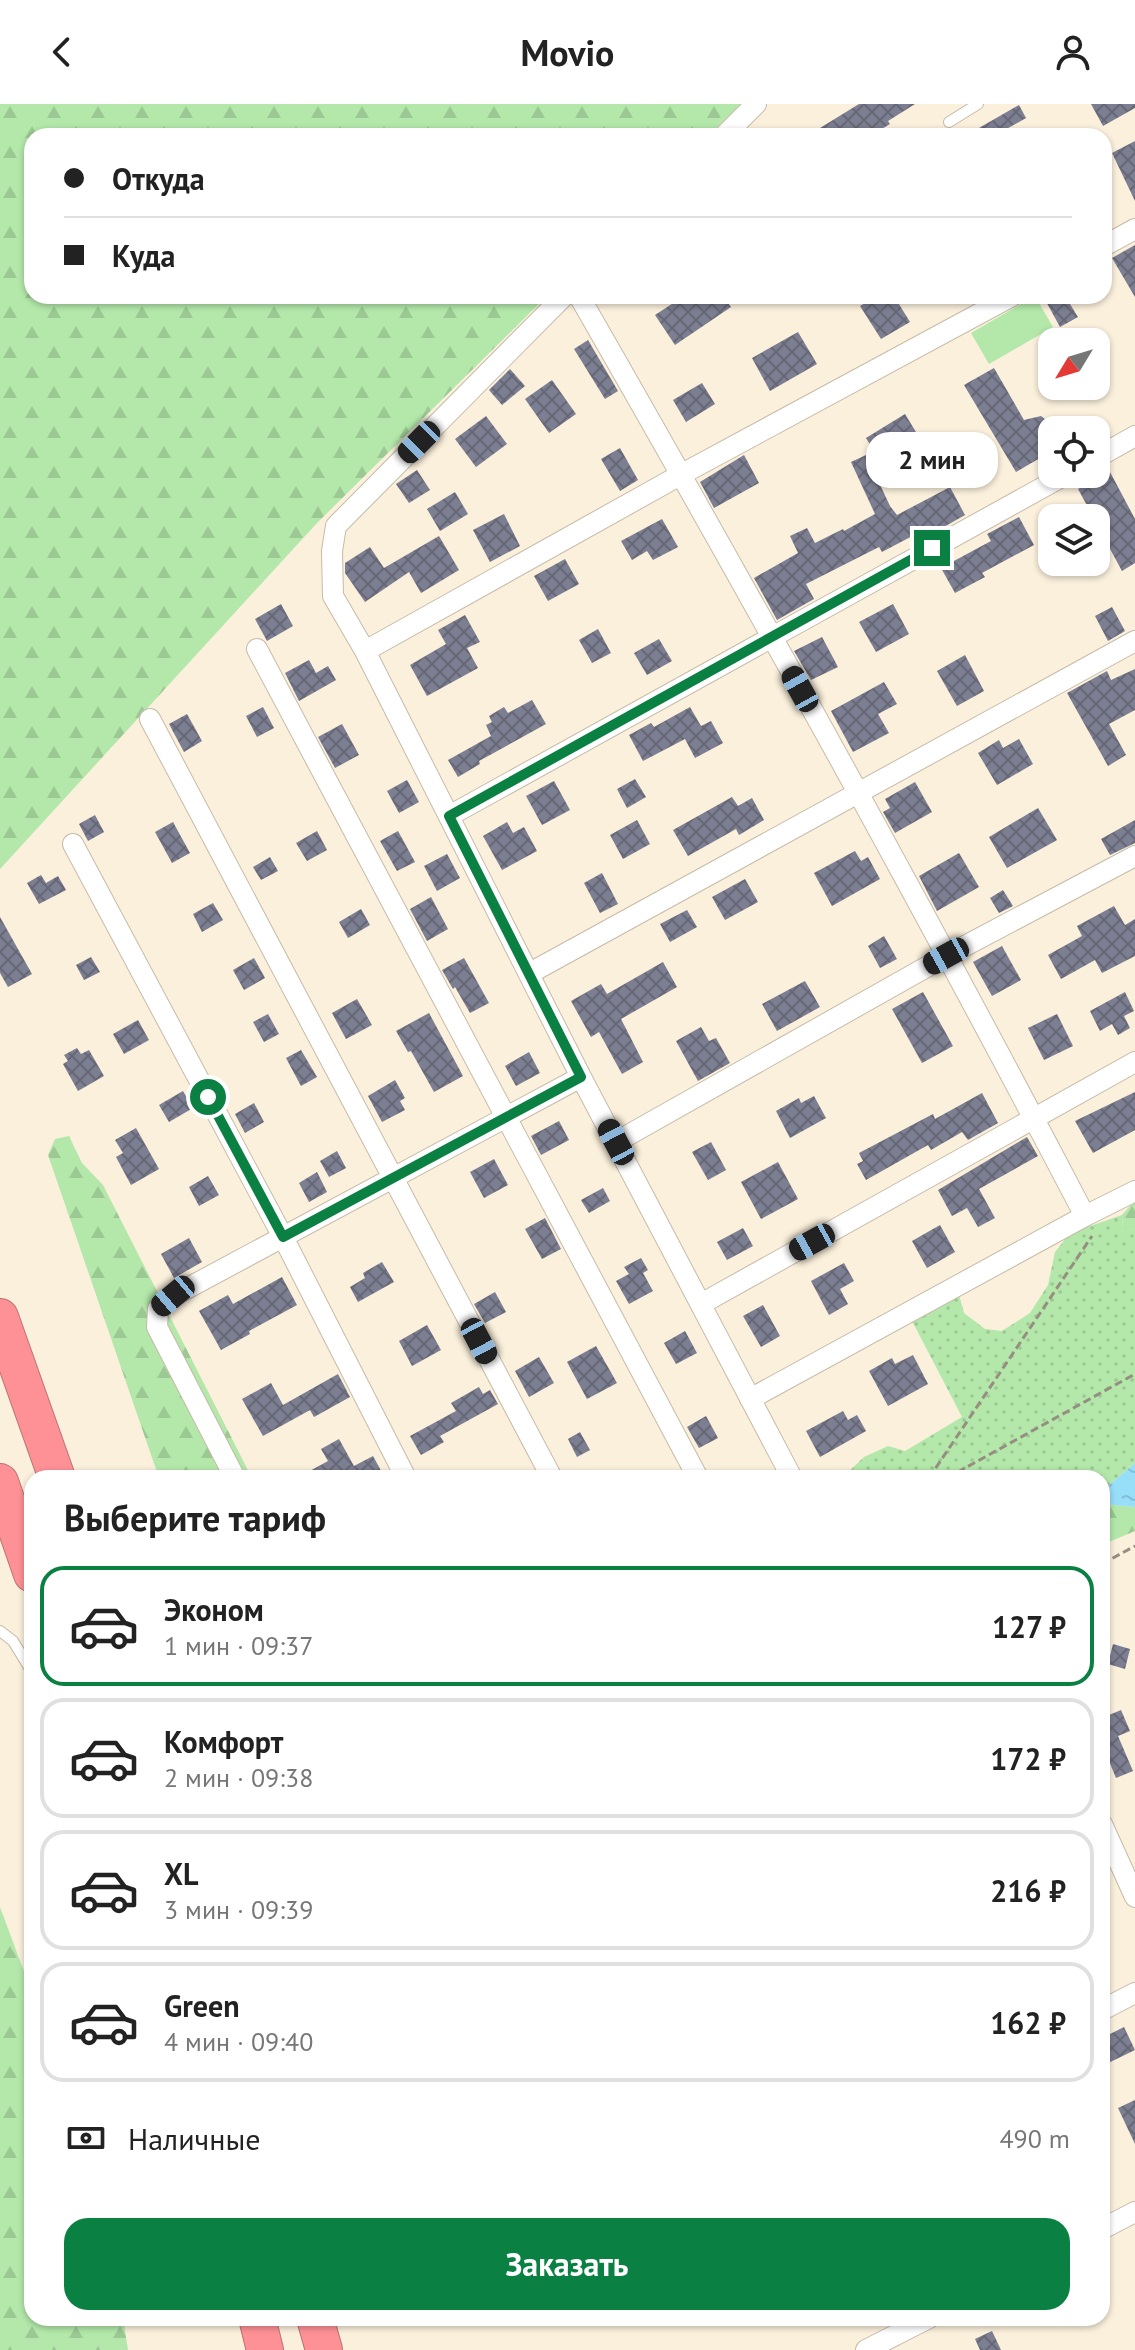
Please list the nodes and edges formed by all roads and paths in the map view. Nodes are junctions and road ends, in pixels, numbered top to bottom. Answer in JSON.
{"nodes":[{"id":1,"x":756,"y":104,"type":"edge"},
{"id":2,"x":978,"y":104,"type":"edge"},
{"id":3,"x":949,"y":122,"type":"dead end"},
{"id":4,"x":732,"y":128,"type":"edge"},
{"id":5,"x":1135,"y":229,"type":"edge"},
{"id":6,"x":1112,"y":242,"type":"edge"},
{"id":7,"x":556,"y":304,"type":"edge"},
{"id":8,"x":584,"y":304,"type":"edge"},
{"id":9,"x":997,"y":304,"type":"edge"},
{"id":10,"x":1135,"y":436,"type":"edge"},
{"id":11,"x":1110,"y":450,"type":"edge"},
{"id":12,"x":682,"y":474,"type":"junction"},
{"id":13,"x":1042,"y":488,"type":"edge"},
{"id":14,"x":771,"y":637,"type":"junction"},
{"id":15,"x":1135,"y":641,"type":"edge"},
{"id":16,"x":257,"y":649,"type":"dead end"},
{"id":17,"x":365,"y":651,"type":"junction"},
{"id":18,"x":150,"y":719,"type":"dead end"},
{"id":19,"x":857,"y":792,"type":"junction"},
{"id":20,"x":449,"y":816,"type":"junction"},
{"id":21,"x":73,"y":844,"type":"dead end"},
{"id":22,"x":1135,"y":856,"type":"edge"},
{"id":23,"x":946,"y":956,"type":"junction"},
{"id":24,"x":530,"y":973,"type":"junction"},
{"id":25,"x":1135,"y":1062,"type":"edge"},
{"id":26,"x":581,"y":1077,"type":"junction"},
{"id":27,"x":506,"y":1117,"type":"junction"},
{"id":28,"x":1034,"y":1118,"type":"junction"},
{"id":29,"x":616,"y":1142,"type":"junction"},
{"id":30,"x":393,"y":1178,"type":"junction"},
{"id":31,"x":1135,"y":1191,"type":"edge"},
{"id":32,"x":1085,"y":1216,"type":"junction"},
{"id":33,"x":1092,"y":1236,"type":"dead end"},
{"id":34,"x":283,"y":1237,"type":"junction"},
{"id":35,"x":701,"y":1304,"type":"junction"},
{"id":36,"x":0,"y":1317,"type":"edge"},
{"id":37,"x":1135,"y":1374,"type":"edge"},
{"id":38,"x":750,"y":1399,"type":"junction"},
{"id":39,"x":54,"y":1470,"type":"edge"},
{"id":40,"x":231,"y":1470,"type":"edge"},
{"id":41,"x":402,"y":1470,"type":"edge"},
{"id":42,"x":548,"y":1470,"type":"edge"},
{"id":43,"x":694,"y":1470,"type":"edge"},
{"id":44,"x":788,"y":1470,"type":"edge"},
{"id":45,"x":934,"y":1470,"type":"edge"},
{"id":46,"x":961,"y":1470,"type":"edge"},
{"id":47,"x":0,"y":1482,"type":"edge"},
{"id":48,"x":1135,"y":1546,"type":"edge"},
{"id":49,"x":24,"y":1551,"type":"edge"},
{"id":50,"x":1110,"y":1560,"type":"edge"},
{"id":51,"x":0,"y":1631,"type":"edge"},
{"id":52,"x":24,"y":1659,"type":"edge"},
{"id":53,"x":1110,"y":1835,"type":"edge"},
{"id":54,"x":1127,"y":1859,"type":"edge"},
{"id":55,"x":1135,"y":1897,"type":"edge"},
{"id":56,"x":1135,"y":1993,"type":"edge"},
{"id":57,"x":1110,"y":2006,"type":"edge"},
{"id":58,"x":1135,"y":2212,"type":"edge"},
{"id":59,"x":1110,"y":2225,"type":"edge"},
{"id":60,"x":259,"y":2326,"type":"edge"},
{"id":61,"x":317,"y":2326,"type":"edge"},
{"id":62,"x":913,"y":2326,"type":"edge"},
{"id":63,"x":265,"y":2350,"type":"edge"},
{"id":64,"x":324,"y":2350,"type":"edge"},
{"id":65,"x":866,"y":2350,"type":"edge"}],
"edges":[{"from":1,"to":4,"type":"street"},
{"from":2,"to":3,"type":"lane"},
{"from":5,"to":6,"type":"street"},
{"from":7,"to":17,"type":"street"},
{"from":8,"to":12,"type":"street"},
{"from":9,"to":12,"type":"street"},
{"from":10,"to":11,"type":"street"},
{"from":12,"to":14,"type":"street"},
{"from":12,"to":17,"type":"street"},
{"from":13,"to":14,"type":"street"},
{"from":14,"to":19,"type":"street"},
{"from":14,"to":20,"type":"street"},
{"from":15,"to":19,"type":"street"},
{"from":16,"to":27,"type":"street"},
{"from":17,"to":20,"type":"street"},
{"from":18,"to":30,"type":"street"},
{"from":19,"to":23,"type":"street"},
{"from":19,"to":24,"type":"street"},
{"from":20,"to":24,"type":"street"},
{"from":21,"to":34,"type":"street"},
{"from":22,"to":23,"type":"street"},
{"from":23,"to":28,"type":"street"},
{"from":23,"to":29,"type":"street"},
{"from":24,"to":26,"type":"street"},
{"from":25,"to":28,"type":"street"},
{"from":26,"to":27,"type":"street"},
{"from":26,"to":29,"type":"street"},
{"from":27,"to":30,"type":"street"},
{"from":27,"to":43,"type":"street"},
{"from":28,"to":32,"type":"street"},
{"from":28,"to":35,"type":"street"},
{"from":29,"to":35,"type":"street"},
{"from":30,"to":34,"type":"street"},
{"from":30,"to":42,"type":"street"},
{"from":31,"to":32,"type":"street"},
{"from":32,"to":38,"type":"street"},
{"from":33,"to":45,"type":"path"},
{"from":34,"to":40,"type":"street"},
{"from":34,"to":41,"type":"street"},
{"from":35,"to":38,"type":"street"},
{"from":36,"to":39,"type":"highway"},
{"from":37,"to":46,"type":"path"},
{"from":38,"to":44,"type":"street"},
{"from":47,"to":49,"type":"highway"},
{"from":48,"to":50,"type":"path"},
{"from":51,"to":52,"type":"lane"},
{"from":53,"to":54,"type":"street"},
{"from":54,"to":55,"type":"street"},
{"from":56,"to":57,"type":"street"},
{"from":58,"to":59,"type":"street"},
{"from":60,"to":63,"type":"highway"},
{"from":61,"to":64,"type":"highway"},
{"from":62,"to":65,"type":"street"}]}
